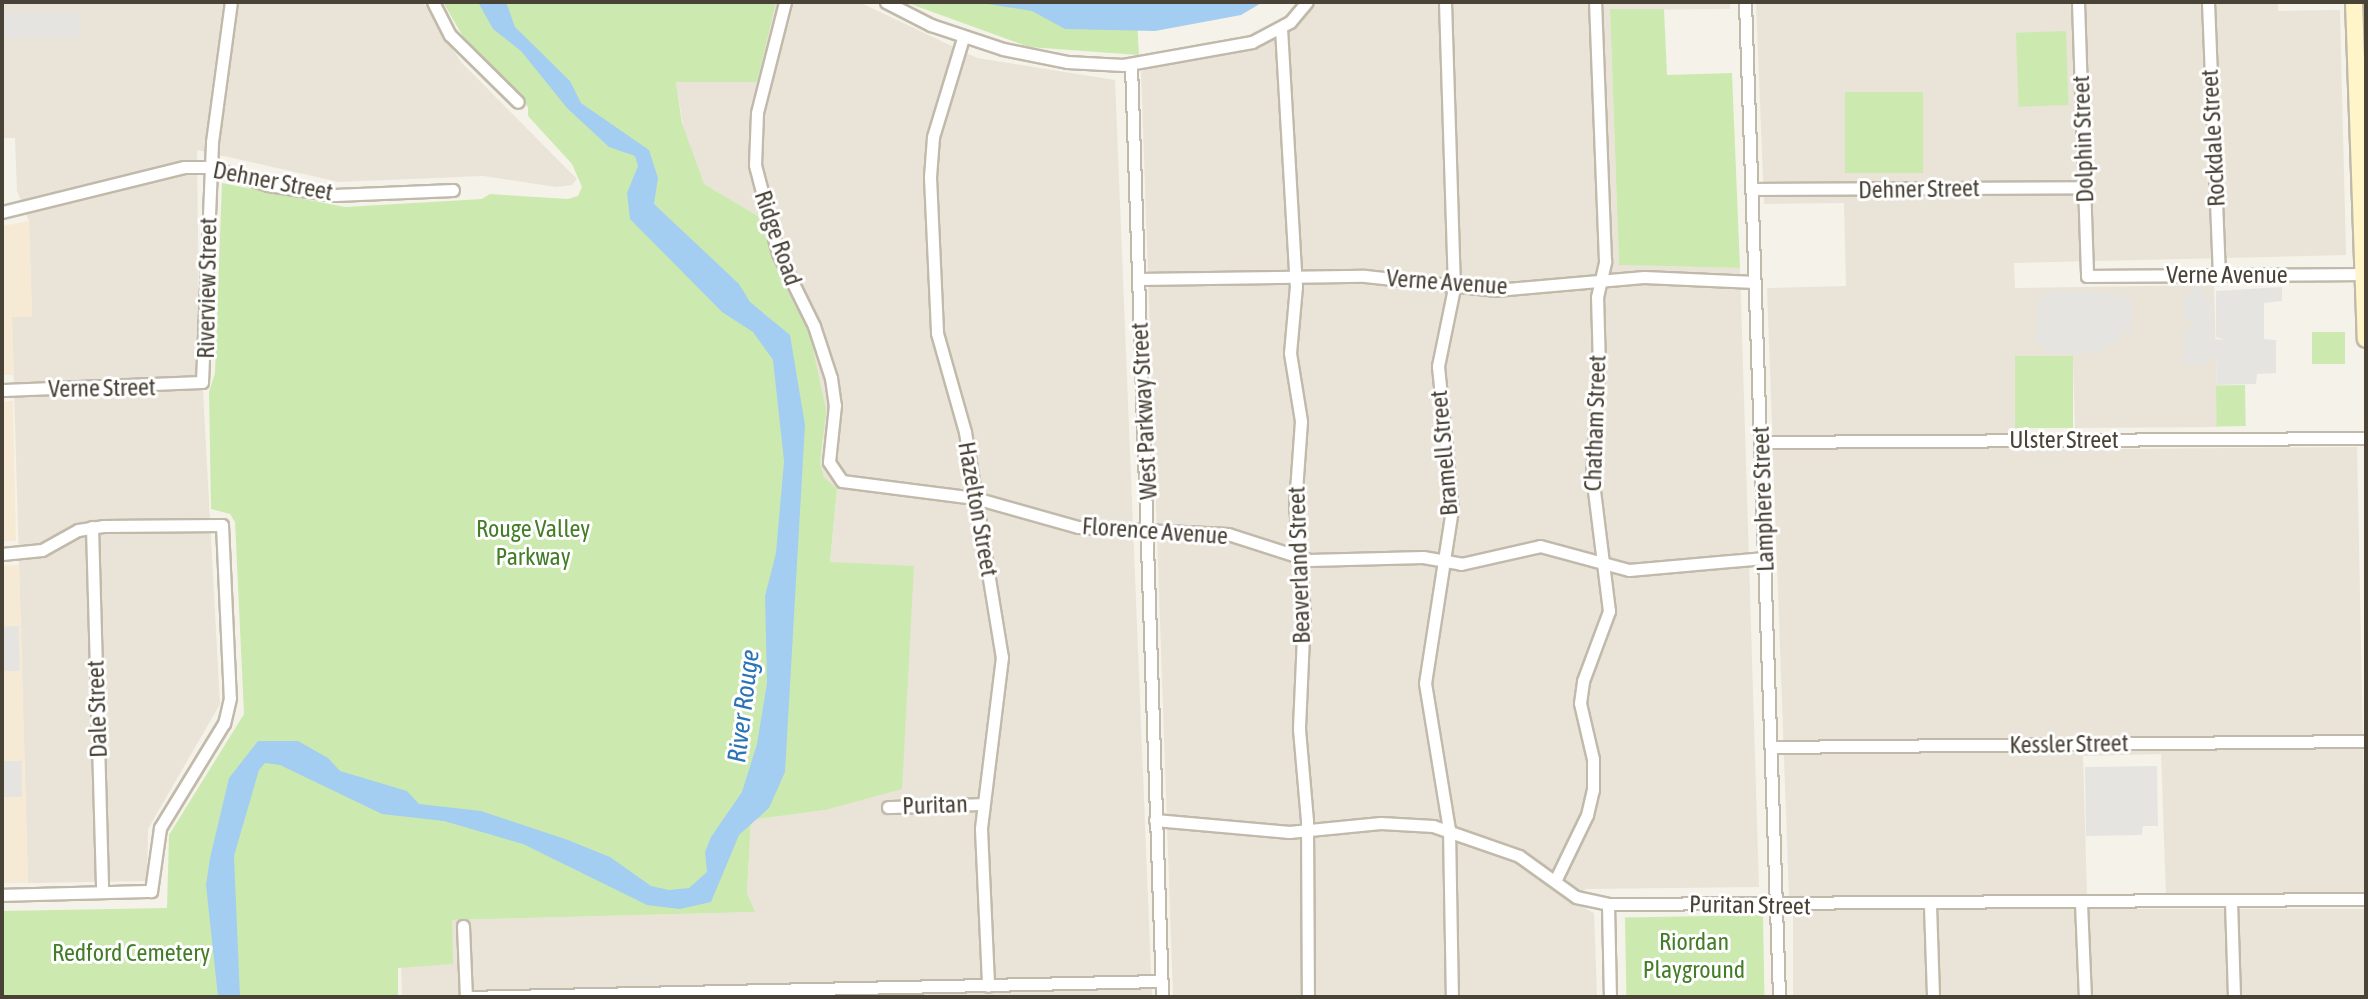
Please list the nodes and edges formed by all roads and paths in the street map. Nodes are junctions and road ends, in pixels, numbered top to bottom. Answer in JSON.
{"nodes":[{"id":1,"x":231,"y":2,"type":"edge"},
{"id":2,"x":433,"y":2,"type":"edge"},
{"id":3,"x":785,"y":2,"type":"edge"},
{"id":4,"x":886,"y":2,"type":"edge"},
{"id":5,"x":1307,"y":2,"type":"edge"},
{"id":6,"x":1445,"y":2,"type":"edge"},
{"id":7,"x":1595,"y":2,"type":"edge"},
{"id":8,"x":1745,"y":2,"type":"edge"},
{"id":9,"x":2078,"y":2,"type":"edge"},
{"id":10,"x":2208,"y":2,"type":"edge"},
{"id":11,"x":2354,"y":2,"type":"edge"},
{"id":12,"x":1281,"y":28,"type":"junction"},
{"id":13,"x":963,"y":38,"type":"junction"},
{"id":14,"x":1131,"y":65,"type":"junction"},
{"id":15,"x":518,"y":102,"type":"dead end"},
{"id":16,"x":210,"y":167,"type":"junction"},
{"id":17,"x":2085,"y":187,"type":"junction"},
{"id":18,"x":1753,"y":189,"type":"junction"},
{"id":19,"x":453,"y":190,"type":"dead end"},
{"id":20,"x":2,"y":212,"type":"edge"},
{"id":21,"x":2365,"y":274,"type":"edge"},
{"id":22,"x":2219,"y":275,"type":"junction"},
{"id":23,"x":2087,"y":276,"type":"joint"},
{"id":24,"x":1138,"y":279,"type":"junction"},
{"id":25,"x":1295,"y":280,"type":"junction"},
{"id":26,"x":1602,"y":280,"type":"junction"},
{"id":27,"x":1755,"y":282,"type":"junction"},
{"id":28,"x":1454,"y":288,"type":"junction"},
{"id":29,"x":2366,"y":339,"type":"edge"},
{"id":30,"x":202,"y":382,"type":"joint"},
{"id":31,"x":2,"y":390,"type":"edge"},
{"id":32,"x":2366,"y":438,"type":"edge"},
{"id":33,"x":1761,"y":442,"type":"junction"},
{"id":34,"x":832,"y":470,"type":"joint"},
{"id":35,"x":975,"y":498,"type":"junction"},
{"id":36,"x":92,"y":527,"type":"junction"},
{"id":37,"x":1149,"y":528,"type":"junction"},
{"id":38,"x":2,"y":554,"type":"edge"},
{"id":39,"x":1296,"y":555,"type":"junction"},
{"id":40,"x":1764,"y":558,"type":"junction"},
{"id":41,"x":1445,"y":561,"type":"junction"},
{"id":42,"x":1602,"y":561,"type":"junction"},
{"id":43,"x":2366,"y":741,"type":"edge"},
{"id":44,"x":1771,"y":747,"type":"junction"},
{"id":45,"x":982,"y":804,"type":"junction"},
{"id":46,"x":888,"y":807,"type":"dead end"},
{"id":47,"x":1155,"y":820,"type":"junction"},
{"id":48,"x":1449,"y":829,"type":"junction"},
{"id":49,"x":1307,"y":832,"type":"junction"},
{"id":50,"x":1556,"y":879,"type":"junction"},
{"id":51,"x":102,"y":891,"type":"junction"},
{"id":52,"x":2,"y":895,"type":"edge"},
{"id":53,"x":2366,"y":899,"type":"edge"},
{"id":54,"x":2231,"y":901,"type":"junction"},
{"id":55,"x":2081,"y":903,"type":"junction"},
{"id":56,"x":1608,"y":904,"type":"junction"},
{"id":57,"x":1777,"y":904,"type":"junction"},
{"id":58,"x":1930,"y":905,"type":"junction"},
{"id":59,"x":463,"y":926,"type":"dead end"},
{"id":60,"x":1161,"y":981,"type":"junction"},
{"id":61,"x":988,"y":986,"type":"junction"},
{"id":62,"x":1008,"y":991,"type":"edge"},
{"id":63,"x":867,"y":993,"type":"edge"},
{"id":64,"x":733,"y":994,"type":"edge"},
{"id":65,"x":599,"y":996,"type":"edge"},
{"id":66,"x":466,"y":997,"type":"edge"},
{"id":67,"x":1162,"y":997,"type":"edge"},
{"id":68,"x":1308,"y":997,"type":"edge"},
{"id":69,"x":1452,"y":997,"type":"edge"},
{"id":70,"x":1610,"y":997,"type":"edge"},
{"id":71,"x":1779,"y":997,"type":"edge"},
{"id":72,"x":1933,"y":997,"type":"edge"},
{"id":73,"x":2085,"y":997,"type":"edge"},
{"id":74,"x":2234,"y":997,"type":"edge"}],
"edges":[{"from":1,"to":16,"type":"street","name":"Riverview Street"},
{"from":2,"to":15,"type":"street"},
{"from":3,"to":34,"type":"street","name":"Ridge Road"},
{"from":4,"to":13,"type":"street"},
{"from":5,"to":12,"type":"street"},
{"from":6,"to":28,"type":"street","name":"Bramell Street"},
{"from":7,"to":26,"type":"street","name":"Chatham Street"},
{"from":8,"to":18,"type":"street","name":"Lamphere Street"},
{"from":9,"to":17,"type":"street","name":"Dolphin Street"},
{"from":10,"to":22,"type":"street","name":"Rockdale Street"},
{"from":11,"to":21,"type":"main road"},
{"from":12,"to":14,"type":"street"},
{"from":12,"to":25,"type":"street","name":"Beaverland Street"},
{"from":13,"to":14,"type":"street"},
{"from":13,"to":35,"type":"street","name":"Hazelton Street"},
{"from":14,"to":24,"type":"street","name":"West Parkway Street"},
{"from":16,"to":19,"type":"street","name":"Dehner Street"},
{"from":16,"to":20,"type":"street","name":"Dehner Street"},
{"from":16,"to":30,"type":"street","name":"Riverview Street"},
{"from":17,"to":18,"type":"street","name":"Dehner Street"},
{"from":17,"to":23,"type":"street","name":"Dolphin Street"},
{"from":18,"to":27,"type":"street","name":"Lamphere Street"},
{"from":21,"to":22,"type":"street","name":"Verne Avenue"},
{"from":21,"to":29,"type":"main road"},
{"from":22,"to":23,"type":"street","name":"Verne Avenue"},
{"from":24,"to":25,"type":"street","name":"Verne Avenue"},
{"from":24,"to":37,"type":"street","name":"West Parkway Street"},
{"from":25,"to":28,"type":"street","name":"Verne Avenue"},
{"from":25,"to":39,"type":"street","name":"Beaverland Street"},
{"from":26,"to":27,"type":"street","name":"Verne Avenue"},
{"from":26,"to":28,"type":"street","name":"Verne Avenue"},
{"from":26,"to":42,"type":"street","name":"Chatham Street"},
{"from":27,"to":33,"type":"street","name":"Lamphere Street"},
{"from":28,"to":41,"type":"street","name":"Bramell Street"},
{"from":30,"to":31,"type":"street","name":"Verne Street"},
{"from":32,"to":33,"type":"street","name":"Ulster Street"},
{"from":33,"to":40,"type":"street","name":"Lamphere Street"},
{"from":34,"to":35,"type":"street","name":"Florence Avenue"},
{"from":35,"to":37,"type":"street","name":"Florence Avenue"},
{"from":35,"to":45,"type":"street","name":"Hazelton Street"},
{"from":36,"to":38,"type":"street"},
{"from":36,"to":51,"type":"street","name":"Dale Street"},
{"from":36,"to":51,"type":"street"},
{"from":37,"to":39,"type":"street","name":"Florence Avenue"},
{"from":37,"to":47,"type":"street","name":"West Parkway Street"},
{"from":39,"to":41,"type":"street","name":"Florence Avenue"},
{"from":39,"to":49,"type":"street","name":"Beaverland Street"},
{"from":40,"to":42,"type":"street","name":"Florence Avenue"},
{"from":40,"to":44,"type":"street","name":"Lamphere Street"},
{"from":41,"to":42,"type":"street","name":"Florence Avenue"},
{"from":41,"to":48,"type":"street","name":"Bramell Street"},
{"from":42,"to":50,"type":"street","name":"Chatham Street"},
{"from":43,"to":44,"type":"street","name":"Kessler Street"},
{"from":44,"to":57,"type":"street","name":"Lamphere Street"},
{"from":45,"to":46,"type":"street","name":"Puritan"},
{"from":45,"to":61,"type":"street","name":"Hazelton Street"},
{"from":47,"to":49,"type":"street","name":"Puritan Street"},
{"from":47,"to":60,"type":"street","name":"West Parkway Street"},
{"from":48,"to":49,"type":"street","name":"Puritan Street"},
{"from":48,"to":50,"type":"street","name":"Puritan Street"},
{"from":48,"to":69,"type":"street","name":"Bramell Street"},
{"from":49,"to":68,"type":"street","name":"Beaverland Street"},
{"from":50,"to":56,"type":"street","name":"Puritan Street"},
{"from":51,"to":52,"type":"street"},
{"from":53,"to":54,"type":"street","name":"Puritan Street"},
{"from":54,"to":55,"type":"street","name":"Puritan Street"},
{"from":54,"to":74,"type":"street"},
{"from":55,"to":58,"type":"street","name":"Puritan Street"},
{"from":55,"to":73,"type":"street"},
{"from":56,"to":57,"type":"street","name":"Puritan Street"},
{"from":56,"to":70,"type":"street"},
{"from":57,"to":58,"type":"street","name":"Puritan Street"},
{"from":57,"to":71,"type":"street","name":"Lamphere Street"},
{"from":58,"to":72,"type":"street"},
{"from":59,"to":66,"type":"street"},
{"from":60,"to":62,"type":"street"},
{"from":60,"to":67,"type":"street","name":"West Parkway Street"},
{"from":61,"to":62,"type":"street"},
{"from":61,"to":63,"type":"street"},
{"from":63,"to":64,"type":"street"},
{"from":64,"to":65,"type":"street"},
{"from":65,"to":66,"type":"street"}]}
